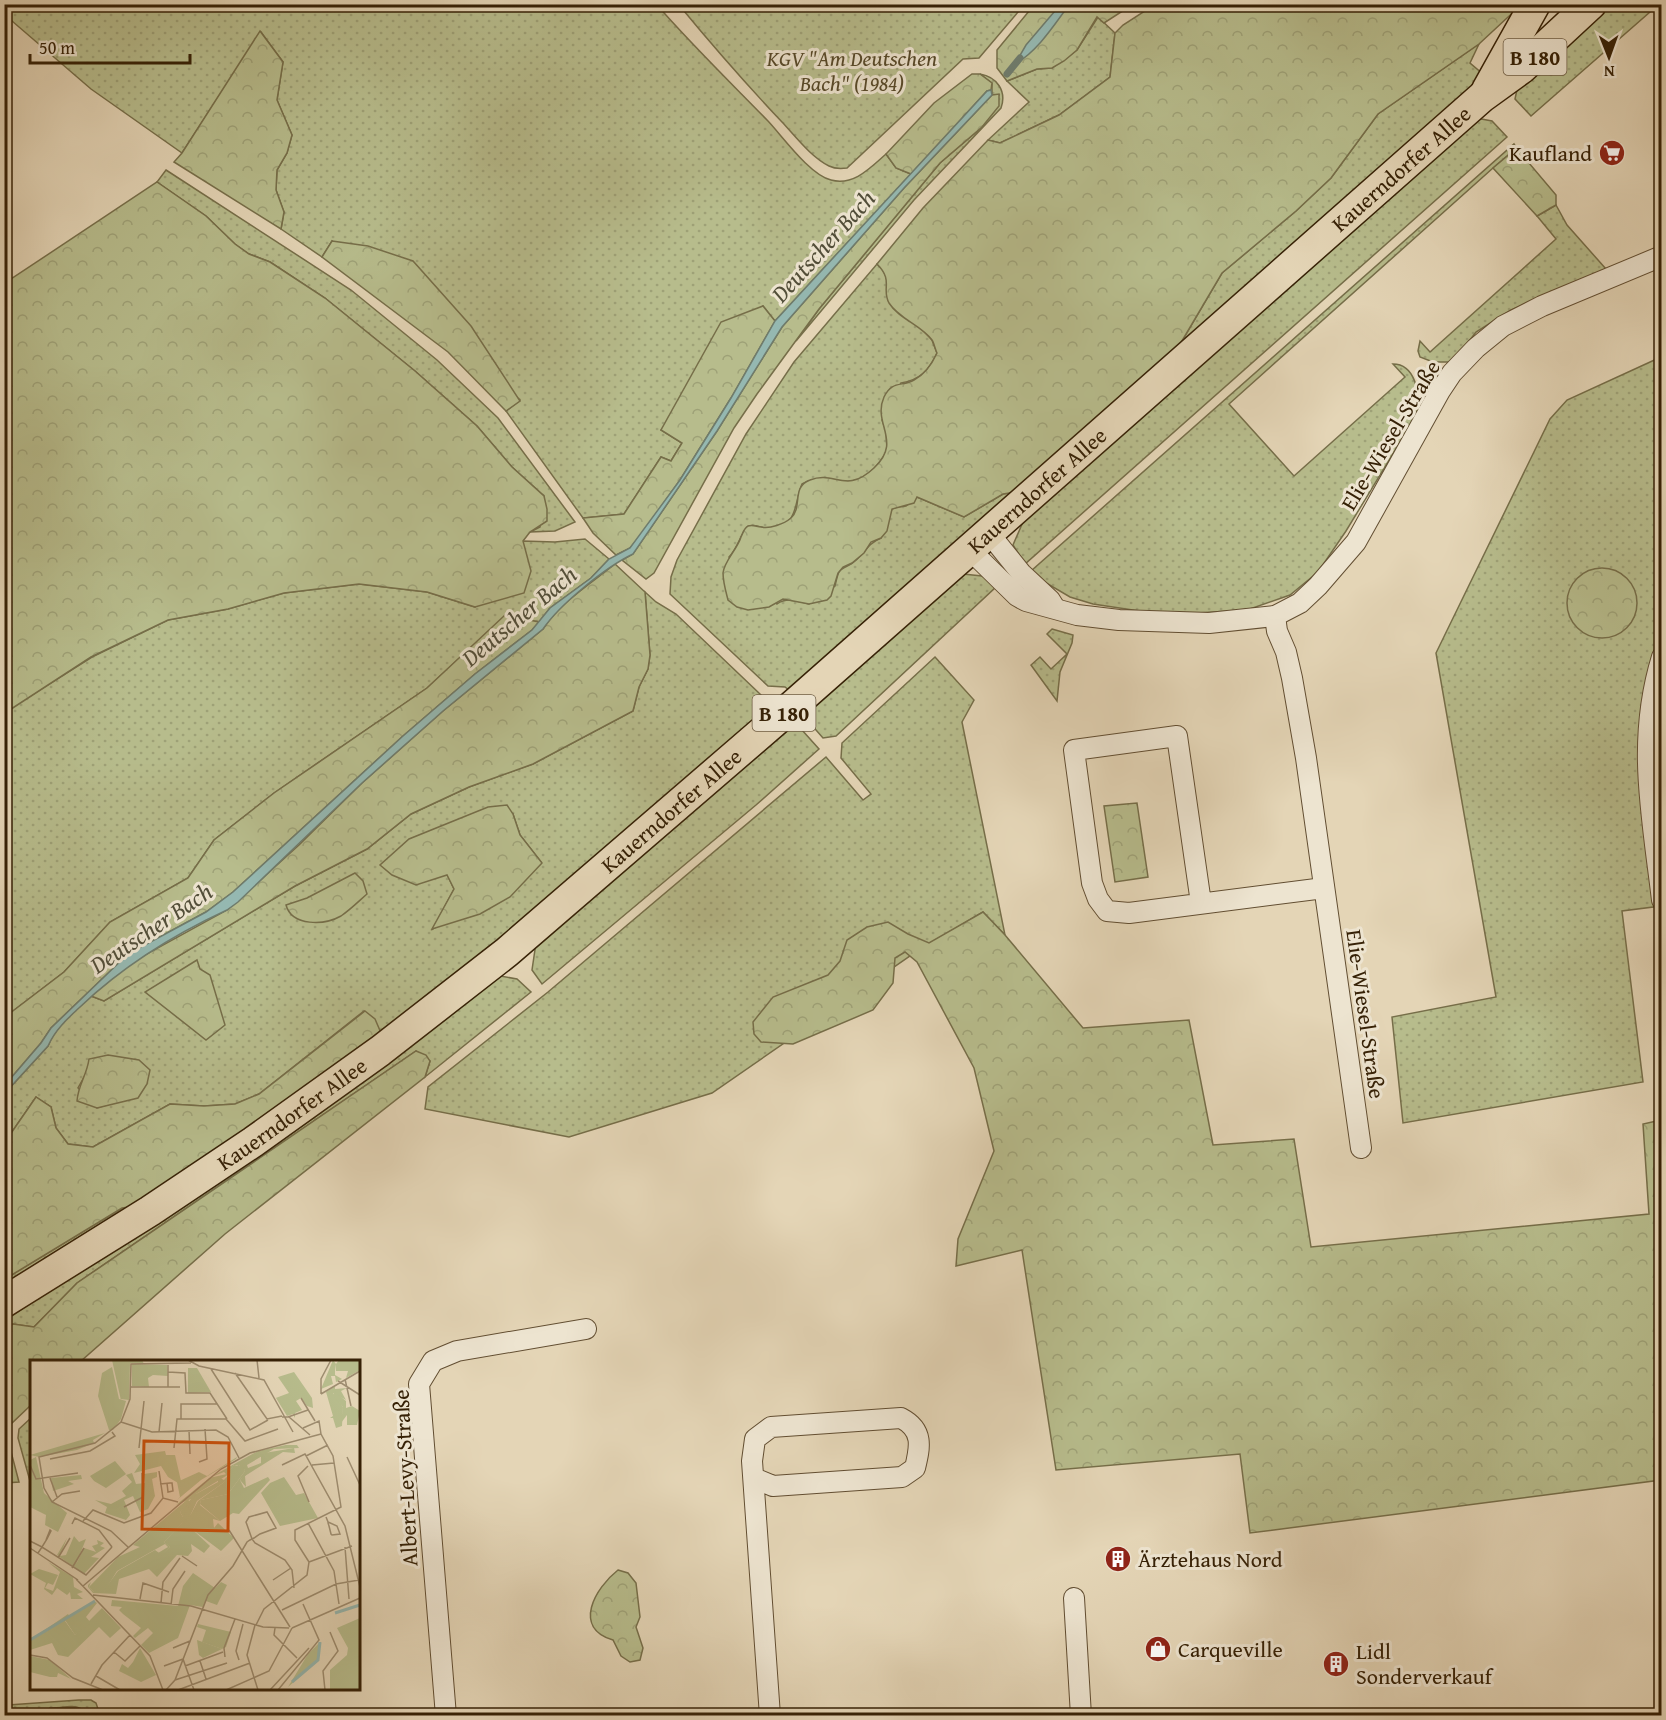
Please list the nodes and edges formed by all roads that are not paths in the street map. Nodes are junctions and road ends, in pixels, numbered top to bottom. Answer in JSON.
{"nodes":[{"id":1,"x":1535,"y":4,"type":"edge"},
{"id":2,"x":1591,"y":4,"type":"edge"},
{"id":3,"x":1482,"y":97,"type":"junction"},
{"id":4,"x":1662,"y":256,"type":"edge"},
{"id":5,"x":979,"y":541,"type":"junction"},
{"id":6,"x":1275,"y":616,"type":"junction"},
{"id":7,"x":1662,"y":657,"type":"edge"},
{"id":8,"x":1324,"y":888,"type":"junction"},
{"id":9,"x":1662,"y":900,"type":"edge"},
{"id":10,"x":1201,"y":903,"type":"junction"},
{"id":11,"x":1361,"y":1148,"type":"dead end"},
{"id":12,"x":4,"y":1302,"type":"edge"},
{"id":13,"x":586,"y":1329,"type":"dead end"},
{"id":14,"x":754,"y":1478,"type":"junction"},
{"id":15,"x":1074,"y":1598,"type":"dead end"},
{"id":16,"x":446,"y":1716,"type":"edge"},
{"id":17,"x":770,"y":1716,"type":"edge"},
{"id":18,"x":1081,"y":1716,"type":"edge"}],
"edges":[{"from":1,"to":3,"type":"main road","name":"Kauerndorfer Allee","number":"B 180"},
{"from":2,"to":3,"type":"main road","name":"Kauerndorfer Allee","number":"B 180"},
{"from":3,"to":5,"type":"main road","name":"Kauerndorfer Allee","number":"B 180"},
{"from":4,"to":6,"type":"street","name":"Elie-Wiesel-Straße"},
{"from":5,"to":6,"type":"street","name":"Elie-Wiesel-Straße"},
{"from":5,"to":12,"type":"main road","name":"Kauerndorfer Allee","number":"B 180"},
{"from":6,"to":8,"type":"street","name":"Elie-Wiesel-Straße"},
{"from":7,"to":9,"type":"street"},
{"from":8,"to":10,"type":"street"},
{"from":8,"to":11,"type":"street","name":"Elie-Wiesel-Straße"},
{"from":10,"to":10,"type":"street"},
{"from":13,"to":16,"type":"street","name":"Albert-Levy-Straße"},
{"from":14,"to":14,"type":"street"},
{"from":14,"to":17,"type":"street"},
{"from":15,"to":18,"type":"street"}]}
